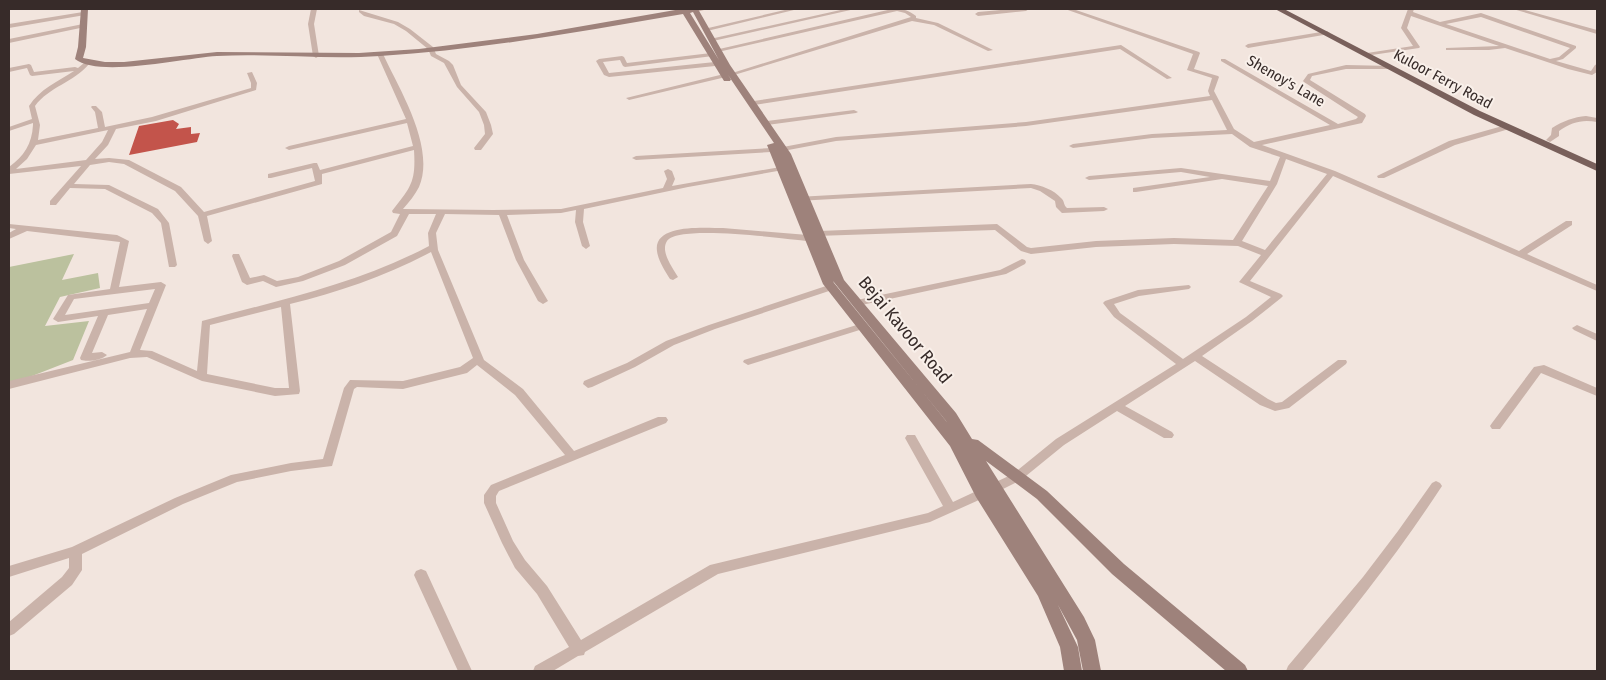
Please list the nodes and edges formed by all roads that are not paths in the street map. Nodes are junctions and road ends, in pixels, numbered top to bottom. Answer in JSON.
{"nodes":[{"id":1,"x":314,"y":9,"type":"edge"},
{"id":2,"x":705,"y":9,"type":"edge"},
{"id":3,"x":795,"y":9,"type":"edge"},
{"id":4,"x":852,"y":9,"type":"edge"},
{"id":5,"x":898,"y":9,"type":"edge"},
{"id":6,"x":1026,"y":9,"type":"edge"},
{"id":7,"x":1068,"y":9,"type":"edge"},
{"id":8,"x":1279,"y":9,"type":"edge"},
{"id":9,"x":1292,"y":9,"type":"edge"},
{"id":10,"x":1516,"y":9,"type":"edge"},
{"id":11,"x":691,"y":10,"type":"edge"},
{"id":12,"x":83,"y":11,"type":"edge"},
{"id":13,"x":361,"y":11,"type":"dead end"},
{"id":14,"x":1410,"y":11,"type":"edge"},
{"id":15,"x":978,"y":14,"type":"dead end"},
{"id":16,"x":912,"y":20,"type":"junction"},
{"id":17,"x":1441,"y":23,"type":"junction"},
{"id":18,"x":9,"y":26,"type":"edge"},
{"id":19,"x":83,"y":26,"type":"junction"},
{"id":20,"x":707,"y":29,"type":"junction"},
{"id":21,"x":1597,"y":32,"type":"edge"},
{"id":22,"x":1327,"y":33,"type":"junction"},
{"id":23,"x":713,"y":39,"type":"junction"},
{"id":24,"x":9,"y":42,"type":"edge"},
{"id":25,"x":1248,"y":46,"type":"dead end"},
{"id":26,"x":1503,"y":46,"type":"junction"},
{"id":27,"x":431,"y":49,"type":"junction"},
{"id":28,"x":1448,"y":49,"type":"dead end"},
{"id":29,"x":990,"y":50,"type":"dead end"},
{"id":30,"x":380,"y":54,"type":"junction"},
{"id":31,"x":1372,"y":54,"type":"junction"},
{"id":32,"x":316,"y":56,"type":"junction"},
{"id":33,"x":715,"y":56,"type":"junction"},
{"id":34,"x":1223,"y":60,"type":"dead end"},
{"id":35,"x":1550,"y":61,"type":"junction"},
{"id":36,"x":85,"y":66,"type":"junction"},
{"id":37,"x":1597,"y":66,"type":"edge"},
{"id":38,"x":1390,"y":67,"type":"junction"},
{"id":39,"x":626,"y":68,"type":"dead end"},
{"id":40,"x":9,"y":70,"type":"edge"},
{"id":41,"x":250,"y":73,"type":"dead end"},
{"id":42,"x":726,"y":76,"type":"junction"},
{"id":43,"x":1169,"y":78,"type":"dead end"},
{"id":44,"x":629,"y":98,"type":"dead end"},
{"id":45,"x":1213,"y":98,"type":"junction"},
{"id":46,"x":754,"y":103,"type":"junction"},
{"id":47,"x":94,"y":107,"type":"dead end"},
{"id":48,"x":854,"y":112,"type":"dead end"},
{"id":49,"x":36,"y":120,"type":"junction"},
{"id":50,"x":409,"y":120,"type":"junction"},
{"id":51,"x":1597,"y":120,"type":"edge"},
{"id":52,"x":767,"y":123,"type":"junction"},
{"id":53,"x":1336,"y":125,"type":"junction"},
{"id":54,"x":1506,"y":127,"type":"junction"},
{"id":55,"x":114,"y":128,"type":"junction"},
{"id":56,"x":9,"y":129,"type":"edge"},
{"id":57,"x":102,"y":130,"type":"junction"},
{"id":58,"x":1233,"y":132,"type":"junction"},
{"id":59,"x":1550,"y":140,"type":"junction"},
{"id":60,"x":35,"y":143,"type":"junction"},
{"id":61,"x":1253,"y":145,"type":"junction"},
{"id":62,"x":1074,"y":146,"type":"dead end"},
{"id":63,"x":417,"y":147,"type":"junction"},
{"id":64,"x":289,"y":148,"type":"dead end"},
{"id":65,"x":478,"y":148,"type":"dead end"},
{"id":66,"x":779,"y":151,"type":"junction"},
{"id":67,"x":1284,"y":156,"type":"junction"},
{"id":68,"x":636,"y":158,"type":"dead end"},
{"id":69,"x":1597,"y":161,"type":"edge"},
{"id":70,"x":88,"y":163,"type":"junction"},
{"id":71,"x":783,"y":168,"type":"junction"},
{"id":72,"x":1597,"y":168,"type":"edge"},
{"id":73,"x":9,"y":171,"type":"edge"},
{"id":74,"x":668,"y":171,"type":"dead end"},
{"id":75,"x":1332,"y":173,"type":"junction"},
{"id":76,"x":318,"y":174,"type":"junction"},
{"id":77,"x":271,"y":176,"type":"dead end"},
{"id":78,"x":1229,"y":176,"type":"junction"},
{"id":79,"x":1382,"y":176,"type":"dead end"},
{"id":80,"x":1089,"y":178,"type":"dead end"},
{"id":81,"x":1273,"y":184,"type":"junction"},
{"id":82,"x":70,"y":186,"type":"junction"},
{"id":83,"x":666,"y":190,"type":"junction"},
{"id":84,"x":1136,"y":190,"type":"dead end"},
{"id":85,"x":799,"y":198,"type":"junction"},
{"id":86,"x":53,"y":203,"type":"dead end"},
{"id":87,"x":580,"y":208,"type":"junction"},
{"id":88,"x":1104,"y":209,"type":"dead end"},
{"id":89,"x":406,"y":211,"type":"junction"},
{"id":90,"x":441,"y":213,"type":"junction"},
{"id":91,"x":502,"y":213,"type":"junction"},
{"id":92,"x":202,"y":215,"type":"junction"},
{"id":93,"x":1569,"y":223,"type":"dead end"},
{"id":94,"x":9,"y":226,"type":"edge"},
{"id":95,"x":29,"y":228,"type":"junction"},
{"id":96,"x":9,"y":236,"type":"edge"},
{"id":97,"x":813,"y":236,"type":"junction"},
{"id":98,"x":208,"y":241,"type":"dead end"},
{"id":99,"x":1236,"y":243,"type":"junction"},
{"id":100,"x":586,"y":246,"type":"dead end"},
{"id":101,"x":434,"y":247,"type":"junction"},
{"id":102,"x":1268,"y":254,"type":"junction"},
{"id":103,"x":1521,"y":254,"type":"junction"},
{"id":104,"x":236,"y":256,"type":"dead end"},
{"id":105,"x":1022,"y":262,"type":"dead end"},
{"id":106,"x":172,"y":265,"type":"dead end"},
{"id":107,"x":673,"y":277,"type":"dead end"},
{"id":108,"x":1186,"y":287,"type":"dead end"},
{"id":109,"x":832,"y":288,"type":"junction"},
{"id":110,"x":1597,"y":288,"type":"edge"},
{"id":111,"x":114,"y":291,"type":"junction"},
{"id":112,"x":543,"y":301,"type":"dead end"},
{"id":113,"x":285,"y":302,"type":"junction"},
{"id":114,"x":857,"y":303,"type":"junction"},
{"id":115,"x":153,"y":305,"type":"junction"},
{"id":116,"x":104,"y":313,"type":"junction"},
{"id":117,"x":863,"y":326,"type":"junction"},
{"id":118,"x":1577,"y":328,"type":"dead end"},
{"id":119,"x":1597,"y":338,"type":"edge"},
{"id":120,"x":135,"y":351,"type":"junction"},
{"id":121,"x":1195,"y":356,"type":"junction"},
{"id":122,"x":479,"y":359,"type":"junction"},
{"id":123,"x":748,"y":362,"type":"dead end"},
{"id":124,"x":1342,"y":362,"type":"dead end"},
{"id":125,"x":1183,"y":364,"type":"junction"},
{"id":126,"x":202,"y":377,"type":"junction"},
{"id":127,"x":588,"y":384,"type":"dead end"},
{"id":128,"x":9,"y":385,"type":"edge"},
{"id":129,"x":1597,"y":392,"type":"edge"},
{"id":130,"x":1117,"y":406,"type":"junction"},
{"id":131,"x":662,"y":420,"type":"dead end"},
{"id":132,"x":1496,"y":426,"type":"dead end"},
{"id":133,"x":1168,"y":436,"type":"dead end"},
{"id":134,"x":911,"y":438,"type":"dead end"},
{"id":135,"x":962,"y":442,"type":"junction"},
{"id":136,"x":572,"y":456,"type":"junction"},
{"id":137,"x":1016,"y":477,"type":"junction"},
{"id":138,"x":1436,"y":486,"type":"dead end"},
{"id":139,"x":988,"y":491,"type":"junction"},
{"id":140,"x":950,"y":508,"type":"junction"},
{"id":141,"x":75,"y":551,"type":"junction"},
{"id":142,"x":9,"y":571,"type":"edge"},
{"id":143,"x":421,"y":574,"type":"dead end"},
{"id":144,"x":9,"y":630,"type":"edge"},
{"id":145,"x":579,"y":650,"type":"junction"},
{"id":146,"x":465,"y":671,"type":"edge"},
{"id":147,"x":540,"y":671,"type":"edge"},
{"id":148,"x":1072,"y":671,"type":"edge"},
{"id":149,"x":1092,"y":671,"type":"edge"},
{"id":150,"x":1239,"y":671,"type":"edge"},
{"id":151,"x":1292,"y":671,"type":"edge"}],
"edges":[{"from":1,"to":32,"type":"street"},
{"from":2,"to":11,"type":"street"},
{"from":3,"to":20,"type":"street"},
{"from":4,"to":23,"type":"street"},
{"from":5,"to":16,"type":"street"},
{"from":5,"to":33,"type":"street"},
{"from":6,"to":15,"type":"street"},
{"from":7,"to":45,"type":"street"},
{"from":8,"to":22,"type":"main road","name":"Kuloor Ferry Road"},
{"from":9,"to":31,"type":"main road","name":"Kuloor Ferry Road"},
{"from":10,"to":21,"type":"street"},
{"from":11,"to":20,"type":"main road","name":"Bejai Kavoor Road"},
{"from":11,"to":27,"type":"main road"},
{"from":11,"to":33,"type":"main road","name":"Bejai Kavoor Road"},
{"from":12,"to":18,"type":"street"},
{"from":12,"to":19,"type":"main road"},
{"from":13,"to":27,"type":"street"},
{"from":14,"to":17,"type":"street"},
{"from":14,"to":31,"type":"street"},
{"from":16,"to":29,"type":"street"},
{"from":16,"to":42,"type":"street"},
{"from":17,"to":26,"type":"street"},
{"from":17,"to":35,"type":"street"},
{"from":19,"to":24,"type":"street"},
{"from":19,"to":36,"type":"main road"},
{"from":20,"to":23,"type":"main road","name":"Bejai Kavoor Road"},
{"from":22,"to":25,"type":"street"},
{"from":22,"to":31,"type":"main road","name":"Kuloor Ferry Road"},
{"from":23,"to":33,"type":"main road","name":"Bejai Kavoor Road"},
{"from":26,"to":28,"type":"street"},
{"from":26,"to":35,"type":"street"},
{"from":27,"to":30,"type":"main road"},
{"from":27,"to":65,"type":"street"},
{"from":30,"to":32,"type":"main road"},
{"from":30,"to":50,"type":"street"},
{"from":31,"to":38,"type":"main road","name":"Kuloor Ferry Road"},
{"from":31,"to":59,"type":"main road","name":"Kuloor Ferry Road"},
{"from":32,"to":36,"type":"main road"},
{"from":33,"to":39,"type":"street"},
{"from":33,"to":42,"type":"main road","name":"Bejai Kavoor Road"},
{"from":34,"to":53,"type":"street","name":"Shenoy's Lane"},
{"from":35,"to":37,"type":"street"},
{"from":36,"to":40,"type":"street"},
{"from":36,"to":49,"type":"street"},
{"from":38,"to":53,"type":"street"},
{"from":38,"to":54,"type":"main road","name":"Kuloor Ferry Road"},
{"from":41,"to":55,"type":"street"},
{"from":42,"to":44,"type":"street"},
{"from":42,"to":46,"type":"main road","name":"Bejai Kavoor Road"},
{"from":42,"to":66,"type":"main road","name":"Bejai Kavoor Road"},
{"from":43,"to":46,"type":"street"},
{"from":45,"to":58,"type":"street"},
{"from":45,"to":66,"type":"street"},
{"from":46,"to":52,"type":"main road","name":"Bejai Kavoor Road"},
{"from":47,"to":57,"type":"street"},
{"from":48,"to":52,"type":"street"},
{"from":49,"to":56,"type":"street"},
{"from":49,"to":60,"type":"street"},
{"from":50,"to":63,"type":"street"},
{"from":50,"to":64,"type":"street"},
{"from":51,"to":59,"type":"street"},
{"from":52,"to":66,"type":"main road","name":"Bejai Kavoor Road"},
{"from":53,"to":61,"type":"street"},
{"from":54,"to":72,"type":"main road","name":"Kuloor Ferry Road"},
{"from":54,"to":79,"type":"street"},
{"from":55,"to":57,"type":"street"},
{"from":55,"to":70,"type":"street"},
{"from":57,"to":60,"type":"street"},
{"from":58,"to":61,"type":"street"},
{"from":58,"to":62,"type":"street"},
{"from":59,"to":69,"type":"main road","name":"Kuloor Ferry Road"},
{"from":60,"to":73,"type":"street"},
{"from":61,"to":67,"type":"street"},
{"from":63,"to":76,"type":"street"},
{"from":63,"to":89,"type":"street"},
{"from":66,"to":68,"type":"street"},
{"from":66,"to":71,"type":"main road","name":"Bejai Kavoor Road"},
{"from":66,"to":85,"type":"main road","name":"Bejai Kavoor Road"},
{"from":67,"to":75,"type":"street"},
{"from":67,"to":81,"type":"street"},
{"from":70,"to":73,"type":"street"},
{"from":70,"to":82,"type":"street"},
{"from":70,"to":92,"type":"street"},
{"from":71,"to":83,"type":"street"},
{"from":71,"to":85,"type":"main road","name":"Bejai Kavoor Road"},
{"from":74,"to":83,"type":"street"},
{"from":75,"to":102,"type":"street"},
{"from":75,"to":103,"type":"street"},
{"from":76,"to":77,"type":"street"},
{"from":76,"to":92,"type":"street"},
{"from":78,"to":80,"type":"street"},
{"from":78,"to":81,"type":"street"},
{"from":78,"to":84,"type":"street"},
{"from":81,"to":99,"type":"street"},
{"from":82,"to":86,"type":"street"},
{"from":82,"to":106,"type":"street"},
{"from":83,"to":87,"type":"street"},
{"from":85,"to":88,"type":"street"},
{"from":85,"to":97,"type":"main road","name":"Bejai Kavoor Road"},
{"from":87,"to":91,"type":"street"},
{"from":87,"to":100,"type":"street"},
{"from":89,"to":90,"type":"street"},
{"from":89,"to":104,"type":"street"},
{"from":90,"to":91,"type":"street"},
{"from":90,"to":101,"type":"street"},
{"from":91,"to":112,"type":"street"},
{"from":92,"to":98,"type":"street"},
{"from":93,"to":103,"type":"street"},
{"from":94,"to":95,"type":"street"},
{"from":95,"to":96,"type":"street"},
{"from":95,"to":111,"type":"street"},
{"from":97,"to":99,"type":"street"},
{"from":97,"to":107,"type":"street"},
{"from":97,"to":109,"type":"main road","name":"Bejai Kavoor Road"},
{"from":97,"to":114,"type":"main road","name":"Bejai Kavoor Road"},
{"from":99,"to":102,"type":"street"},
{"from":101,"to":113,"type":"street"},
{"from":101,"to":122,"type":"street"},
{"from":102,"to":121,"type":"street"},
{"from":103,"to":110,"type":"street"},
{"from":105,"to":114,"type":"street"},
{"from":108,"to":125,"type":"street"},
{"from":109,"to":117,"type":"main road","name":"Bejai Kavoor Road"},
{"from":109,"to":127,"type":"street"},
{"from":111,"to":115,"type":"street"},
{"from":111,"to":116,"type":"street"},
{"from":113,"to":126,"type":"street"},
{"from":113,"to":126,"type":"street"},
{"from":114,"to":135,"type":"main road","name":"Bejai Kavoor Road"},
{"from":115,"to":116,"type":"street"},
{"from":115,"to":120,"type":"street"},
{"from":116,"to":120,"type":"street"},
{"from":117,"to":123,"type":"street"},
{"from":117,"to":135,"type":"main road","name":"Bejai Kavoor Road"},
{"from":118,"to":119,"type":"street"},
{"from":120,"to":126,"type":"street"},
{"from":120,"to":128,"type":"street"},
{"from":121,"to":124,"type":"street"},
{"from":121,"to":125,"type":"street"},
{"from":122,"to":136,"type":"street"},
{"from":122,"to":141,"type":"street"},
{"from":125,"to":130,"type":"street"},
{"from":129,"to":132,"type":"street"},
{"from":130,"to":133,"type":"street"},
{"from":130,"to":137,"type":"street"},
{"from":131,"to":136,"type":"street"},
{"from":134,"to":140,"type":"street"},
{"from":135,"to":137,"type":"main road"},
{"from":135,"to":139,"type":"main road","name":"Bejai Kavoor Road"},
{"from":136,"to":145,"type":"street"},
{"from":137,"to":139,"type":"street"},
{"from":137,"to":150,"type":"main road"},
{"from":138,"to":151,"type":"street"},
{"from":139,"to":140,"type":"street"},
{"from":139,"to":148,"type":"main road","name":"Bejai Kavoor Road"},
{"from":139,"to":149,"type":"main road","name":"Bejai Kavoor Road"},
{"from":140,"to":145,"type":"street"},
{"from":141,"to":142,"type":"street"},
{"from":141,"to":144,"type":"street"},
{"from":143,"to":146,"type":"street"},
{"from":145,"to":147,"type":"street"}]}
